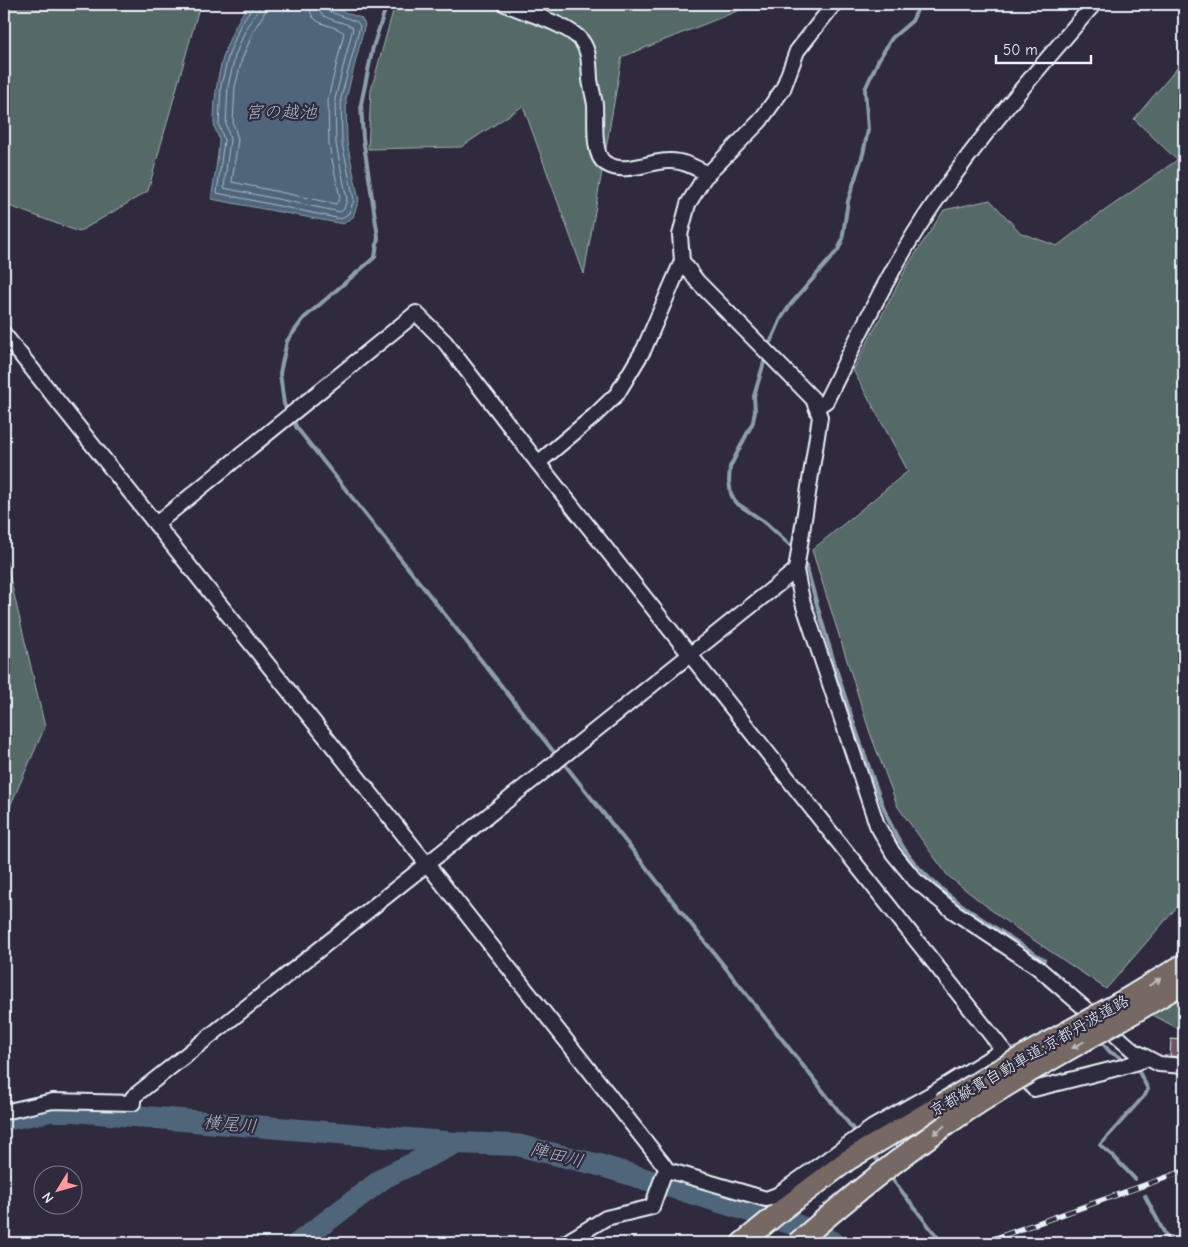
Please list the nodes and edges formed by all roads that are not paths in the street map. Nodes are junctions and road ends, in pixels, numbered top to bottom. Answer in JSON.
{"nodes":[{"id":1,"x":505,"y":4,"type":"edge"},
{"id":2,"x":834,"y":4,"type":"edge"},
{"id":3,"x":1094,"y":4,"type":"edge"},
{"id":4,"x":708,"y":174,"type":"junction"},
{"id":5,"x":682,"y":261,"type":"junction"},
{"id":6,"x":4,"y":334,"type":"edge"},
{"id":7,"x":817,"y":407,"type":"junction"},
{"id":8,"x":538,"y":463,"type":"junction"},
{"id":9,"x":156,"y":524,"type":"junction"},
{"id":10,"x":796,"y":570,"type":"junction"},
{"id":11,"x":690,"y":654,"type":"junction"},
{"id":12,"x":427,"y":864,"type":"junction"},
{"id":13,"x":1184,"y":964,"type":"edge"},
{"id":14,"x":1184,"y":984,"type":"edge"},
{"id":15,"x":1130,"y":1006,"type":"junction"},
{"id":16,"x":1004,"y":1050,"type":"junction"},
{"id":17,"x":1143,"y":1060,"type":"junction"},
{"id":18,"x":1184,"y":1066,"type":"edge"},
{"id":19,"x":942,"y":1104,"type":"junction"},
{"id":20,"x":4,"y":1112,"type":"edge"},
{"id":21,"x":899,"y":1160,"type":"junction"},
{"id":22,"x":665,"y":1173,"type":"junction"},
{"id":23,"x":565,"y":1243,"type":"edge"},
{"id":24,"x":742,"y":1243,"type":"edge"},
{"id":25,"x":759,"y":1243,"type":"edge"},
{"id":26,"x":797,"y":1243,"type":"edge"},
{"id":27,"x":812,"y":1243,"type":"edge"}],
"edges":[{"from":1,"to":4,"type":"street"},
{"from":2,"to":4,"type":"street"},
{"from":3,"to":7,"type":"street"},
{"from":4,"to":5,"type":"street"},
{"from":5,"to":7,"type":"street"},
{"from":5,"to":8,"type":"street"},
{"from":6,"to":9,"type":"street"},
{"from":7,"to":10,"type":"street"},
{"from":8,"to":9,"type":"street"},
{"from":8,"to":11,"type":"street"},
{"from":9,"to":12,"type":"street"},
{"from":10,"to":11,"type":"street"},
{"from":10,"to":17,"type":"street"},
{"from":11,"to":12,"type":"street"},
{"from":11,"to":16,"type":"street"},
{"from":12,"to":20,"type":"street"},
{"from":12,"to":22,"type":"street"},
{"from":15,"to":13,"type":"highway","name":"京都縦貫自動車道;京都丹波道路","one_way":true},
{"from":14,"to":15,"type":"highway","name":"京都縦貫自動車道;京都丹波道路"},
{"from":15,"to":19,"type":"highway","name":"京都縦貫自動車道;京都丹波道路","bridge":true},
{"from":15,"to":21,"type":"highway","name":"京都縦貫自動車道;京都丹波道路","one_way":true,"bridge":true},
{"from":16,"to":17,"type":"street"},
{"from":16,"to":22,"type":"street"},
{"from":17,"to":18,"type":"street"},
{"from":19,"to":24,"type":"highway"},
{"from":19,"to":25,"type":"highway","name":"京都縦貫自動車道;京都丹波道路"},
{"from":21,"to":26,"type":"highway","name":"京都縦貫自動車道;京都丹波道路","bridge":true},
{"from":21,"to":27,"type":"highway","bridge":true},
{"from":22,"to":23,"type":"street"}]}
